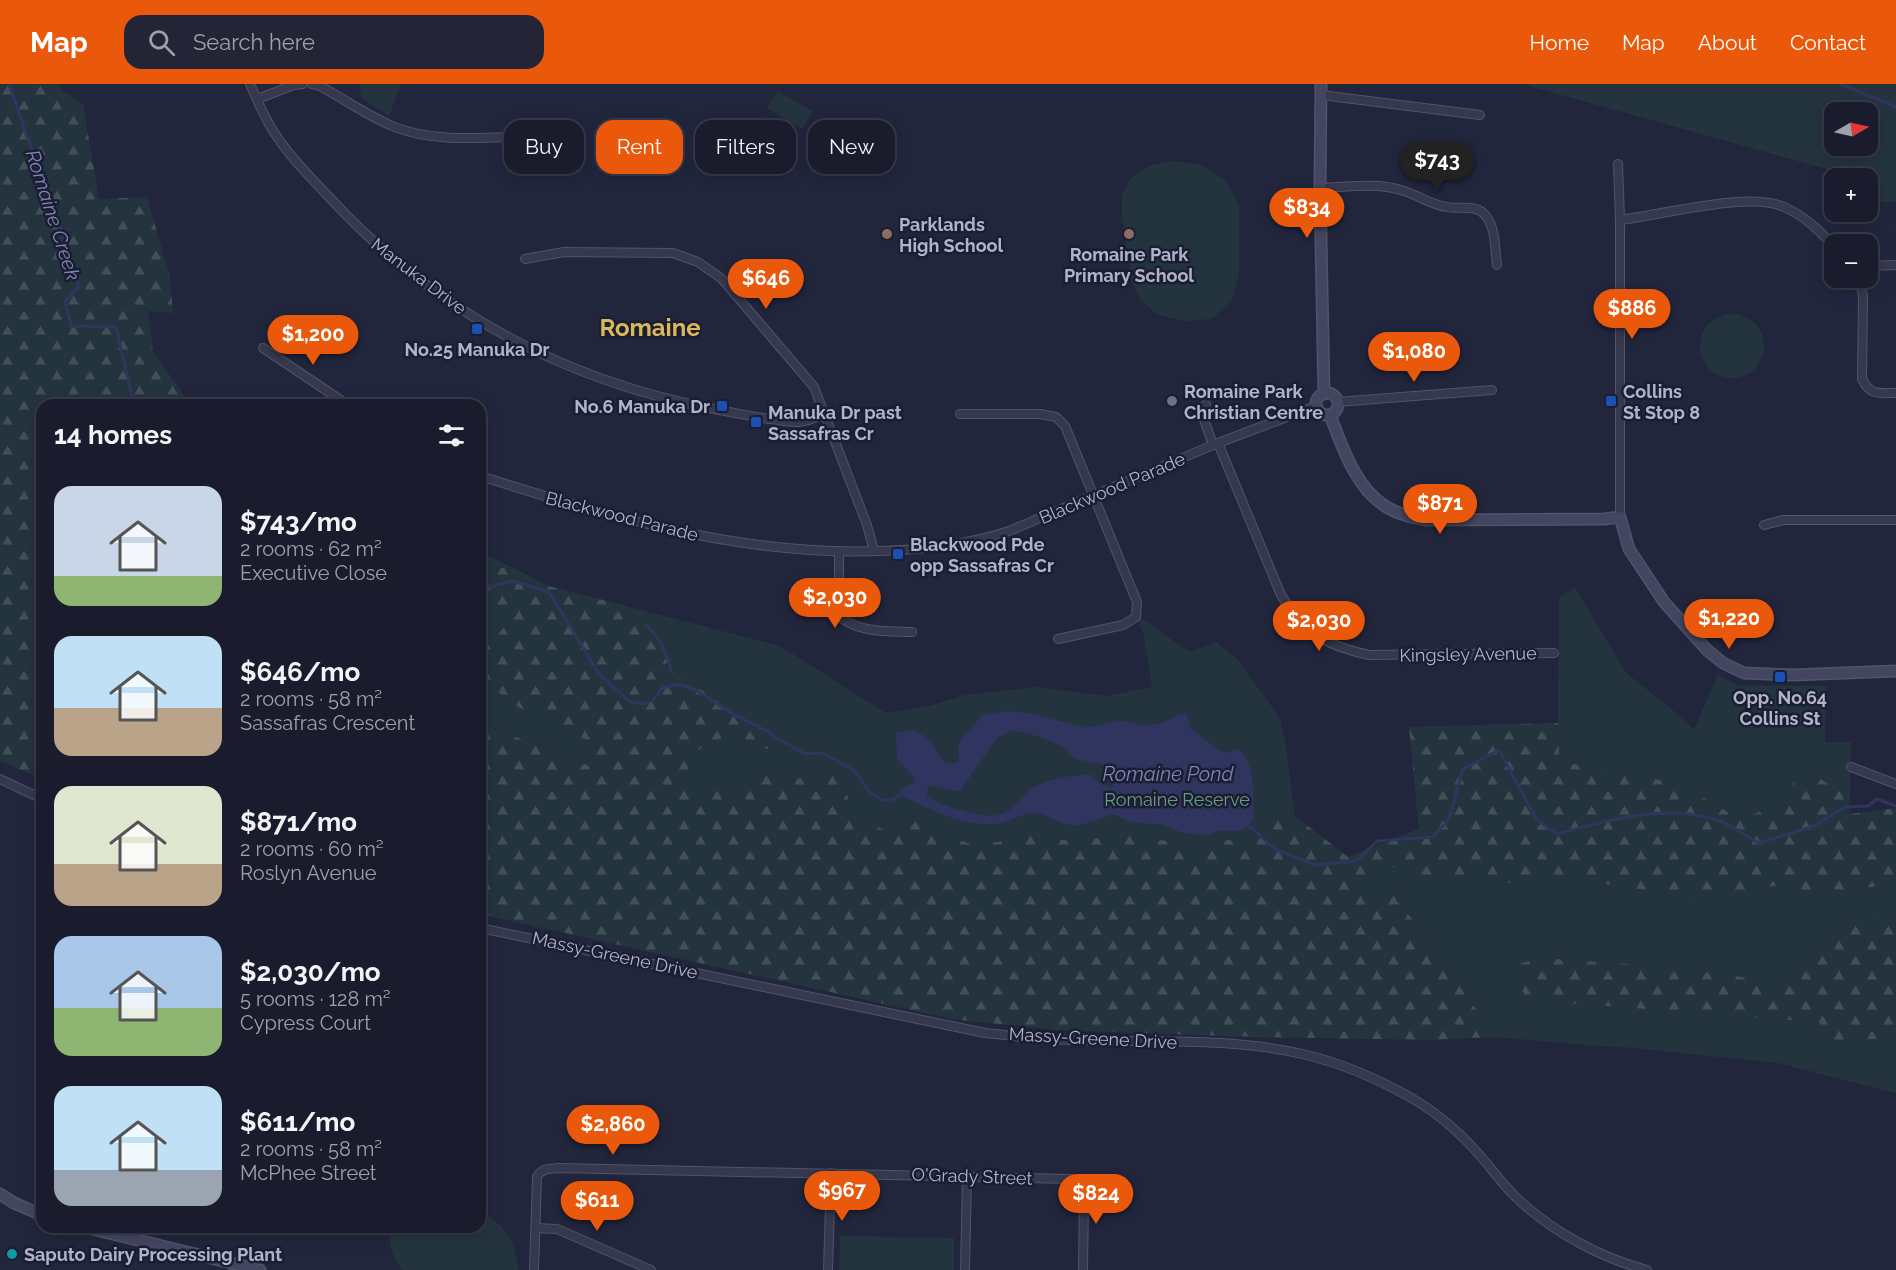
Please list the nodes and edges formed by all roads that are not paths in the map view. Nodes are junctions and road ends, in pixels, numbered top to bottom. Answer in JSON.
{"nodes":[{"id":1,"x":250,"y":84,"type":"edge"},
{"id":2,"x":303,"y":84,"type":"edge"},
{"id":3,"x":312,"y":84,"type":"edge"},
{"id":4,"x":1321,"y":89,"type":"edge"},
{"id":5,"x":257,"y":99,"type":"junction"},
{"id":6,"x":1480,"y":115,"type":"dead end"},
{"id":7,"x":504,"y":136,"type":"edge"},
{"id":8,"x":1618,"y":164,"type":"dead end"},
{"id":9,"x":1320,"y":188,"type":"junction"},
{"id":10,"x":1620,"y":220,"type":"junction"},
{"id":11,"x":1824,"y":237,"type":"edge"},
{"id":12,"x":525,"y":259,"type":"dead end"},
{"id":13,"x":1497,"y":265,"type":"dead end"},
{"id":14,"x":1896,"y":265,"type":"edge"},
{"id":15,"x":1878,"y":266,"type":"edge"},
{"id":16,"x":1861,"y":288,"type":"edge"},
{"id":17,"x":263,"y":348,"type":"dead end"},
{"id":18,"x":1492,"y":390,"type":"dead end"},
{"id":19,"x":1896,"y":393,"type":"edge"},
{"id":20,"x":1324,"y":394,"type":"junction"},
{"id":21,"x":339,"y":399,"type":"edge"},
{"id":22,"x":1337,"y":402,"type":"junction"},
{"id":23,"x":1206,"y":404,"type":"dead end"},
{"id":24,"x":1316,"y":406,"type":"junction"},
{"id":25,"x":824,"y":414,"type":"junction"},
{"id":26,"x":960,"y":414,"type":"dead end"},
{"id":27,"x":1330,"y":415,"type":"junction"},
{"id":28,"x":1216,"y":444,"type":"junction"},
{"id":29,"x":486,"y":478,"type":"edge"},
{"id":30,"x":1094,"y":496,"type":"junction"},
{"id":31,"x":1620,"y":517,"type":"junction"},
{"id":32,"x":1896,"y":520,"type":"edge"},
{"id":33,"x":1764,"y":525,"type":"dead end"},
{"id":34,"x":874,"y":551,"type":"junction"},
{"id":35,"x":839,"y":552,"type":"junction"},
{"id":36,"x":912,"y":632,"type":"dead end"},
{"id":37,"x":1058,"y":639,"type":"dead end"},
{"id":38,"x":1554,"y":653,"type":"dead end"},
{"id":39,"x":1896,"y":671,"type":"edge"},
{"id":40,"x":1851,"y":767,"type":"dead end"},
{"id":41,"x":0,"y":779,"type":"edge"},
{"id":42,"x":1896,"y":784,"type":"edge"},
{"id":43,"x":36,"y":797,"type":"edge"},
{"id":44,"x":486,"y":928,"type":"edge"},
{"id":45,"x":831,"y":1173,"type":"junction"},
{"id":46,"x":967,"y":1176,"type":"junction"},
{"id":47,"x":0,"y":1194,"type":"edge"},
{"id":48,"x":36,"y":1212,"type":"edge"},
{"id":49,"x":536,"y":1228,"type":"junction"},
{"id":50,"x":109,"y":1233,"type":"edge"},
{"id":51,"x":260,"y":1270,"type":"edge"},
{"id":52,"x":534,"y":1270,"type":"edge"},
{"id":53,"x":651,"y":1270,"type":"edge"},
{"id":54,"x":828,"y":1270,"type":"edge"},
{"id":55,"x":965,"y":1270,"type":"edge"},
{"id":56,"x":1083,"y":1270,"type":"edge"},
{"id":57,"x":1647,"y":1270,"type":"edge"}],
"edges":[{"from":1,"to":5,"type":"street","name":"Manuka Drive"},
{"from":2,"to":5,"type":"street"},
{"from":3,"to":7,"type":"street"},
{"from":4,"to":6,"type":"street"},
{"from":4,"to":9,"type":"street"},
{"from":5,"to":25,"type":"street","name":"Manuka Drive"},
{"from":8,"to":10,"type":"street"},
{"from":9,"to":13,"type":"street"},
{"from":9,"to":20,"type":"street"},
{"from":10,"to":11,"type":"street"},
{"from":10,"to":31,"type":"street"},
{"from":12,"to":25,"type":"street"},
{"from":14,"to":15,"type":"street"},
{"from":16,"to":19,"type":"street"},
{"from":17,"to":21,"type":"street"},
{"from":18,"to":22,"type":"street"},
{"from":20,"to":22,"type":"street"},
{"from":20,"to":24,"type":"street"},
{"from":22,"to":27,"type":"street"},
{"from":23,"to":28,"type":"street","name":"Kingsley Avenue"},
{"from":24,"to":27,"type":"street"},
{"from":24,"to":28,"type":"street","name":"Blackwood Parade"},
{"from":25,"to":34,"type":"street"},
{"from":26,"to":30,"type":"street"},
{"from":27,"to":31,"type":"street"},
{"from":28,"to":30,"type":"street","name":"Blackwood Parade"},
{"from":28,"to":38,"type":"street","name":"Kingsley Avenue"},
{"from":29,"to":35,"type":"street","name":"Blackwood Parade"},
{"from":30,"to":34,"type":"street","name":"Blackwood Parade"},
{"from":30,"to":37,"type":"street"},
{"from":31,"to":39,"type":"street"},
{"from":32,"to":33,"type":"street"},
{"from":34,"to":35,"type":"street","name":"Blackwood Parade"},
{"from":35,"to":36,"type":"street"},
{"from":40,"to":42,"type":"street"},
{"from":41,"to":43,"type":"street"},
{"from":44,"to":57,"type":"street","name":"Massy-Greene Drive"},
{"from":45,"to":46,"type":"street","name":"O'Grady Street"},
{"from":45,"to":49,"type":"street","name":"O'Grady Street"},
{"from":45,"to":54,"type":"street"},
{"from":46,"to":55,"type":"street"},
{"from":46,"to":56,"type":"street","name":"O'Grady Street"},
{"from":47,"to":48,"type":"street"},
{"from":49,"to":52,"type":"street"},
{"from":49,"to":53,"type":"street"},
{"from":50,"to":51,"type":"street"}]}
